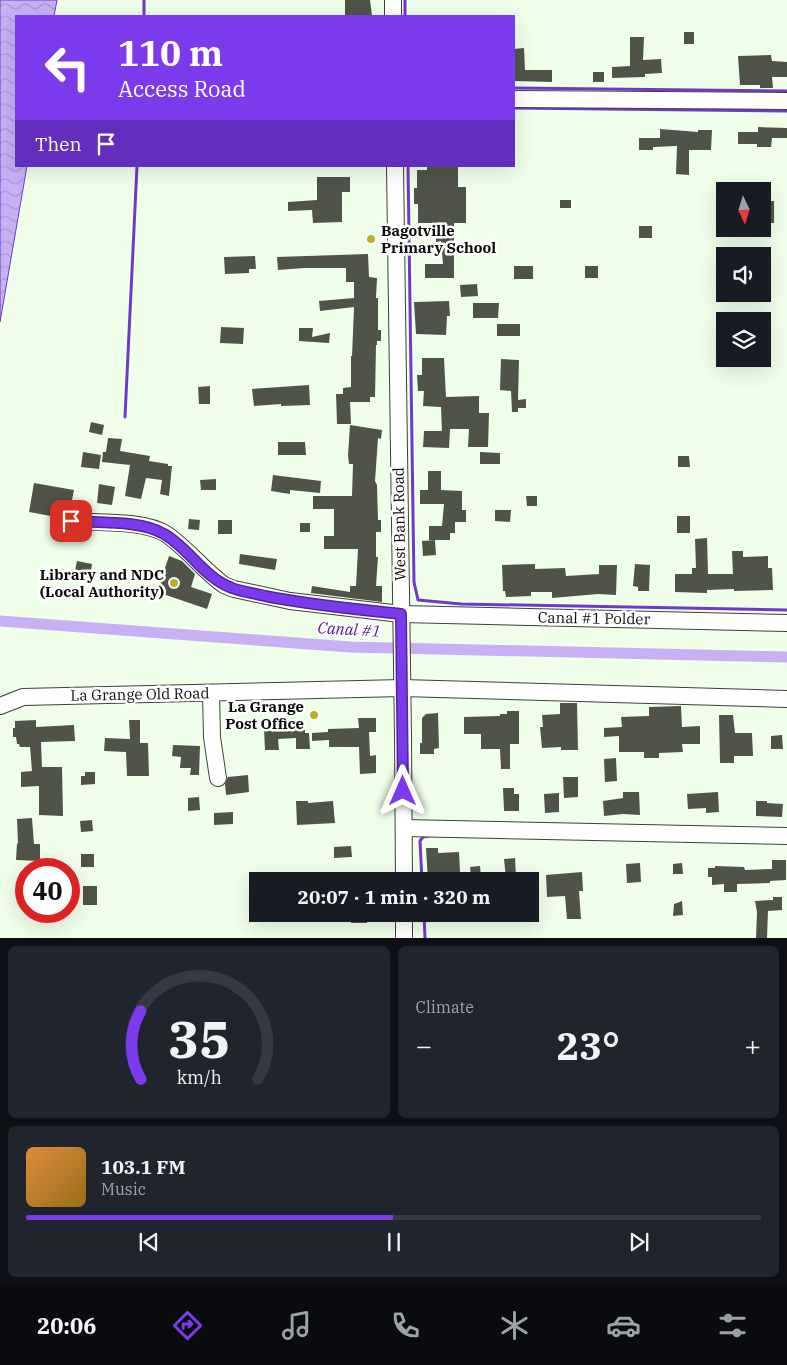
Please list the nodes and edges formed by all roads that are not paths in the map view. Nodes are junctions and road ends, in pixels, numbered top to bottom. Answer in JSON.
{"nodes":[{"id":1,"x":393,"y":0,"type":"edge"},
{"id":2,"x":393,"y":15,"type":"edge"},
{"id":3,"x":515,"y":99,"type":"edge"},
{"id":4,"x":787,"y":101,"type":"edge"},
{"id":5,"x":395,"y":167,"type":"edge"},
{"id":6,"x":71,"y":521,"type":"dead end"},
{"id":7,"x":401,"y":621,"type":"junction"},
{"id":8,"x":787,"y":623,"type":"edge"},
{"id":9,"x":402,"y":682,"type":"junction"},
{"id":10,"x":210,"y":693,"type":"junction"},
{"id":11,"x":787,"y":699,"type":"edge"},
{"id":12,"x":0,"y":706,"type":"edge"},
{"id":13,"x":218,"y":778,"type":"dead end"},
{"id":14,"x":404,"y":828,"type":"junction"},
{"id":15,"x":787,"y":836,"type":"edge"},
{"id":16,"x":404,"y":872,"type":"edge"},
{"id":17,"x":404,"y":922,"type":"edge"},
{"id":18,"x":404,"y":938,"type":"edge"}],
"edges":[{"from":1,"to":2,"type":"street"},
{"from":3,"to":4,"type":"street"},
{"from":5,"to":7,"type":"street","name":"West Bank Road"},
{"from":6,"to":7,"type":"street","name":"Canal #1 Polder"},
{"from":7,"to":8,"type":"street","name":"Canal #1 Polder"},
{"from":7,"to":9,"type":"street","name":"West Bank Road"},
{"from":9,"to":10,"type":"street","name":"La Grange Old Road"},
{"from":9,"to":11,"type":"street","name":"La Grange Old Road"},
{"from":9,"to":14,"type":"street","name":"West Bank Road"},
{"from":10,"to":12,"type":"street","name":"La Grange Old Road"},
{"from":10,"to":13,"type":"street"},
{"from":14,"to":15,"type":"street"},
{"from":14,"to":16,"type":"street","name":"West Bank Road"},
{"from":17,"to":18,"type":"street"}]}
